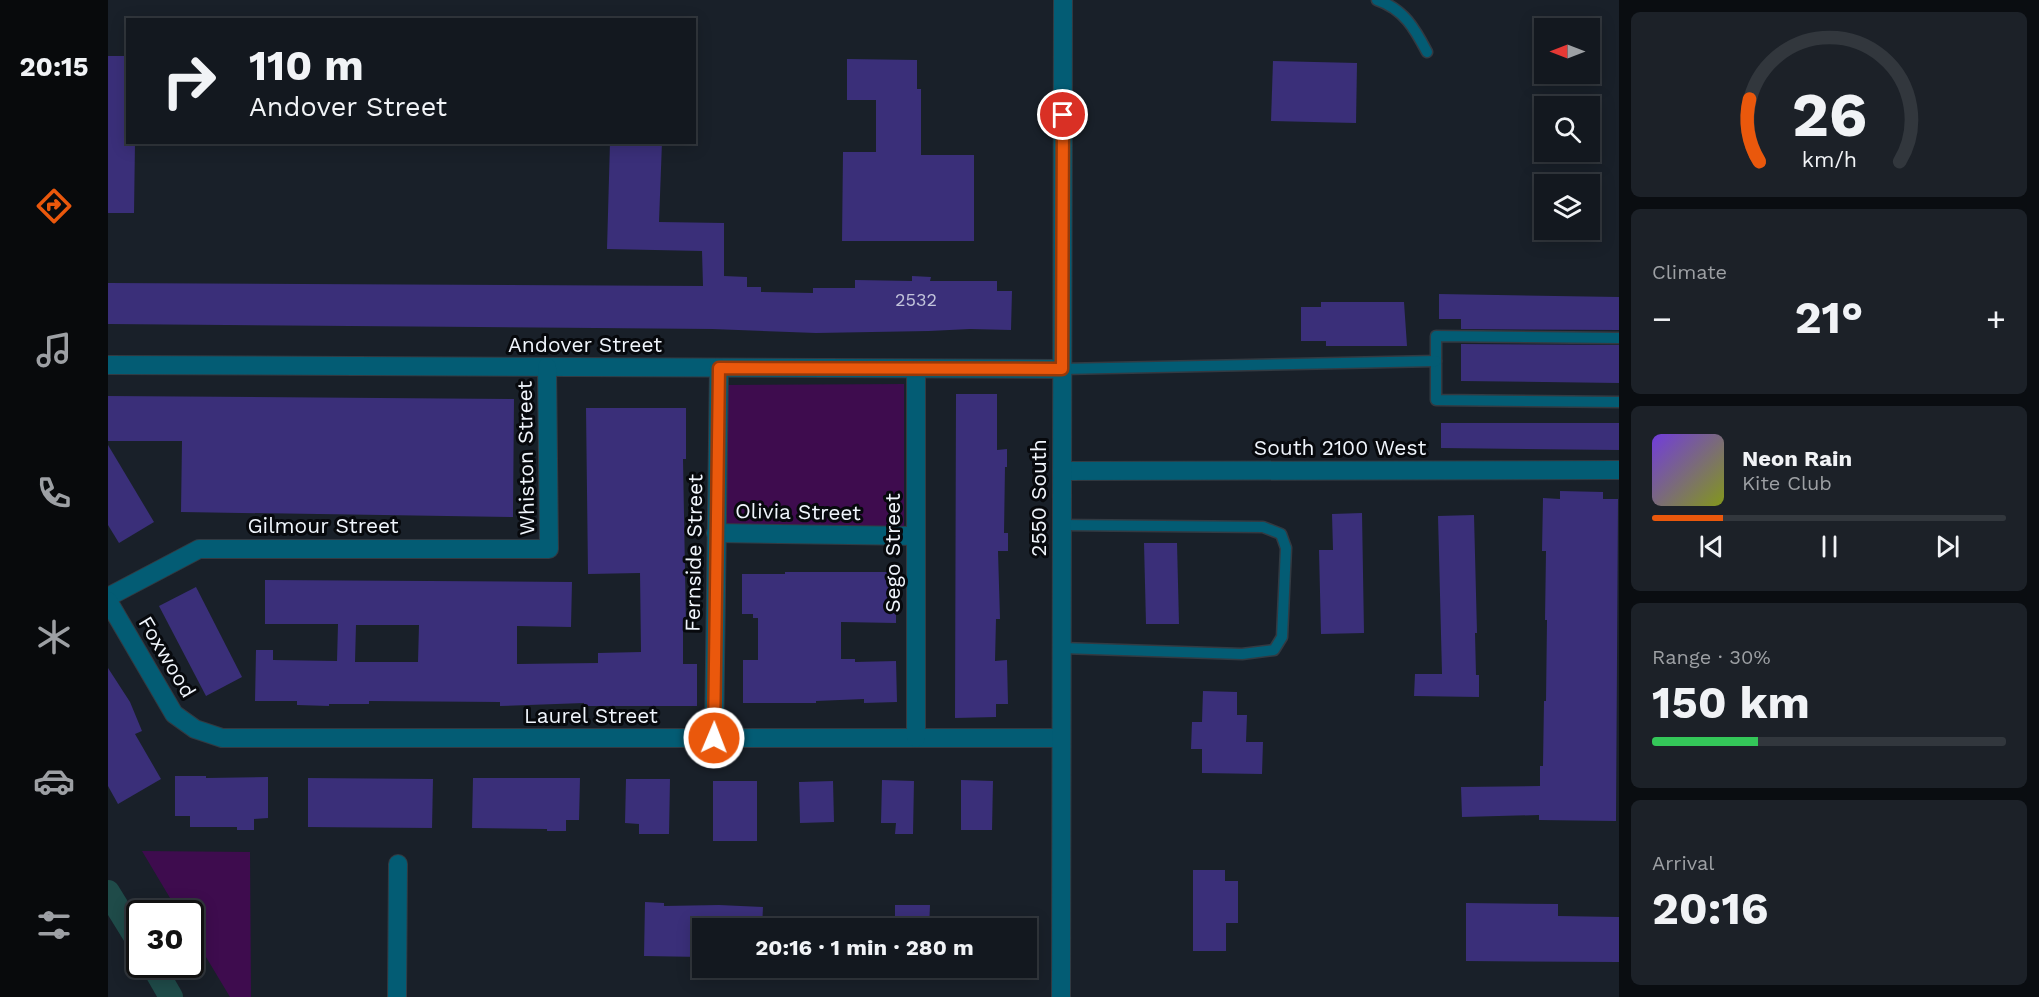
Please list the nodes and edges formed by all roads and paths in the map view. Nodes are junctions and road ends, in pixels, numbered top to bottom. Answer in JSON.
{"nodes":[{"id":1,"x":1055,"y":0,"type":"edge"},
{"id":2,"x":1063,"y":0,"type":"edge"},
{"id":3,"x":1377,"y":0,"type":"edge"},
{"id":4,"x":1426,"y":52,"type":"dead end"},
{"id":5,"x":1619,"y":338,"type":"edge"},
{"id":6,"x":1436,"y":361,"type":"junction"},
{"id":7,"x":108,"y":365,"type":"edge"},
{"id":8,"x":547,"y":367,"type":"junction"},
{"id":9,"x":719,"y":368,"type":"junction"},
{"id":10,"x":916,"y":369,"type":"junction"},
{"id":11,"x":1062,"y":369,"type":"junction"},
{"id":12,"x":1619,"y":402,"type":"edge"},
{"id":13,"x":1619,"y":470,"type":"edge"},
{"id":14,"x":1062,"y":471,"type":"junction"},
{"id":15,"x":1062,"y":525,"type":"junction"},
{"id":16,"x":716,"y":533,"type":"junction"},
{"id":17,"x":916,"y":536,"type":"junction"},
{"id":18,"x":549,"y":549,"type":"joint"},
{"id":19,"x":108,"y":599,"type":"edge"},
{"id":20,"x":1062,"y":648,"type":"junction"},
{"id":21,"x":195,"y":729,"type":"joint"},
{"id":22,"x":714,"y":738,"type":"junction"},
{"id":23,"x":916,"y":738,"type":"junction"},
{"id":24,"x":1061,"y":738,"type":"junction"},
{"id":25,"x":398,"y":864,"type":"dead end"},
{"id":26,"x":397,"y":997,"type":"edge"},
{"id":27,"x":1061,"y":997,"type":"edge"}],
"edges":[{"from":1,"to":2,"type":"street"},
{"from":2,"to":11,"type":"street","name":"2550 South"},
{"from":3,"to":4,"type":"lane"},
{"from":5,"to":6,"type":"lane"},
{"from":6,"to":11,"type":"lane"},
{"from":6,"to":12,"type":"lane"},
{"from":7,"to":8,"type":"street","name":"Andover Street"},
{"from":8,"to":9,"type":"street","name":"Andover Street"},
{"from":8,"to":18,"type":"street","name":"Whiston Street"},
{"from":9,"to":10,"type":"street","name":"Andover Street"},
{"from":9,"to":16,"type":"street","name":"Fernside Street"},
{"from":10,"to":11,"type":"street","name":"Andover Street"},
{"from":10,"to":17,"type":"street","name":"Sego Street"},
{"from":11,"to":14,"type":"street","name":"2550 South"},
{"from":13,"to":14,"type":"street","name":"South 2100 West"},
{"from":14,"to":15,"type":"street","name":"2550 South"},
{"from":15,"to":20,"type":"street","name":"2550 South"},
{"from":15,"to":20,"type":"lane"},
{"from":16,"to":17,"type":"street","name":"Olivia Street"},
{"from":16,"to":22,"type":"street","name":"Fernside Street"},
{"from":17,"to":23,"type":"street","name":"Sego Street"},
{"from":18,"to":19,"type":"street","name":"Gilmour Street"},
{"from":19,"to":21,"type":"street","name":"Foxwood"},
{"from":20,"to":24,"type":"street","name":"2550 South"},
{"from":21,"to":22,"type":"street","name":"Laurel Street"},
{"from":22,"to":23,"type":"street","name":"Laurel Street"},
{"from":23,"to":24,"type":"street","name":"Laurel Street"},
{"from":24,"to":27,"type":"street","name":"2550 South"},
{"from":25,"to":26,"type":"street"}]}
